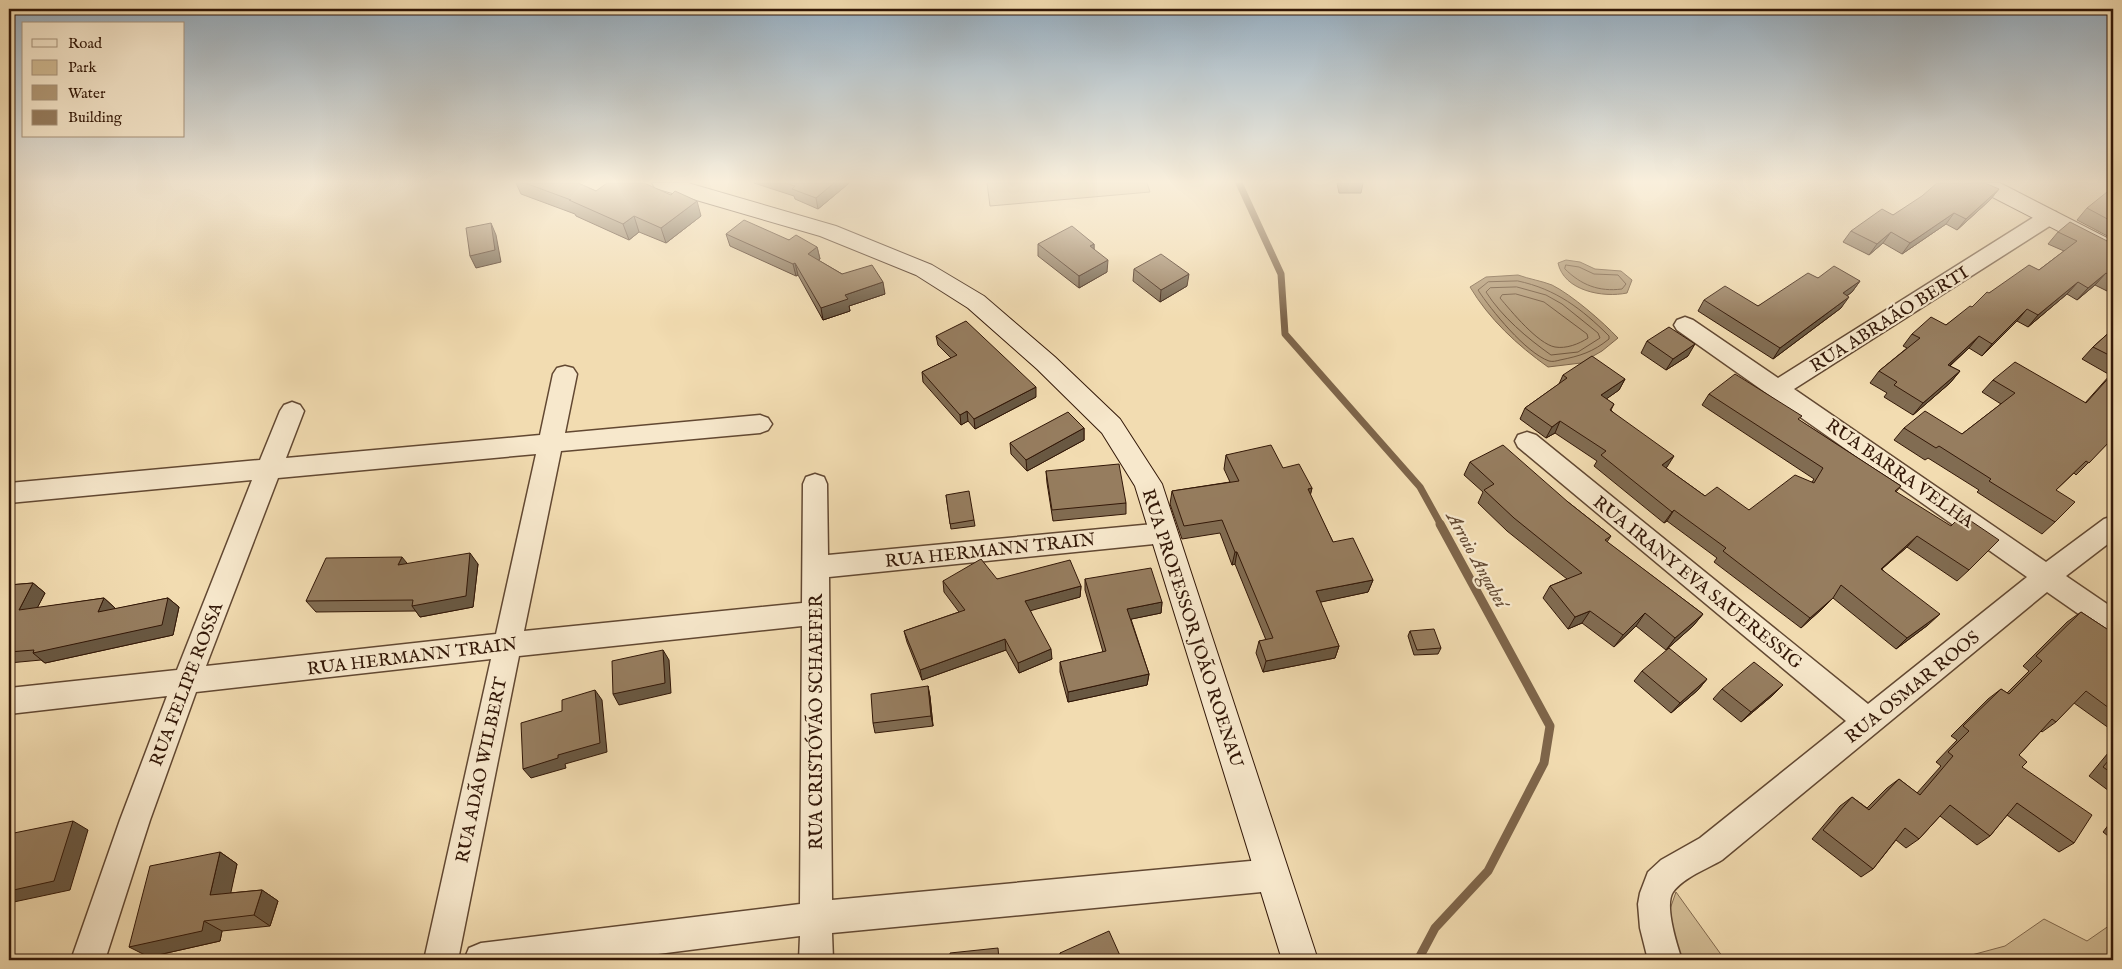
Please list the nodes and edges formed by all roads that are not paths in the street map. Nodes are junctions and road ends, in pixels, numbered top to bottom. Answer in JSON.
{"nodes":[{"id":1,"x":818,"y":228,"type":"edge"},
{"id":2,"x":2031,"y":228,"type":"edge"},
{"id":3,"x":2071,"y":228,"type":"edge"},
{"id":4,"x":2113,"y":250,"type":"edge"},
{"id":5,"x":1685,"y":324,"type":"dead end"},
{"id":6,"x":565,"y":374,"type":"dead end"},
{"id":7,"x":1778,"y":388,"type":"junction"},
{"id":8,"x":292,"y":411,"type":"dead end"},
{"id":9,"x":760,"y":424,"type":"dead end"},
{"id":10,"x":1527,"y":441,"type":"dead end"},
{"id":11,"x":550,"y":444,"type":"junction"},
{"id":12,"x":269,"y":470,"type":"junction"},
{"id":13,"x":815,"y":484,"type":"dead end"},
{"id":14,"x":9,"y":493,"type":"edge"},
{"id":15,"x":2113,"y":526,"type":"edge"},
{"id":16,"x":1164,"y":533,"type":"junction"},
{"id":17,"x":816,"y":566,"type":"junction"},
{"id":18,"x":2047,"y":576,"type":"junction"},
{"id":19,"x":816,"y":613,"type":"junction"},
{"id":20,"x":2113,"y":623,"type":"edge"},
{"id":21,"x":507,"y":645,"type":"junction"},
{"id":22,"x":186,"y":682,"type":"junction"},
{"id":23,"x":9,"y":701,"type":"edge"},
{"id":24,"x":1869,"y":722,"type":"junction"},
{"id":25,"x":1272,"y":875,"type":"junction"},
{"id":26,"x":816,"y":918,"type":"junction"},
{"id":27,"x":88,"y":960,"type":"edge"},
{"id":28,"x":441,"y":960,"type":"edge"},
{"id":29,"x":481,"y":960,"type":"edge"},
{"id":30,"x":816,"y":960,"type":"edge"},
{"id":31,"x":1300,"y":960,"type":"edge"},
{"id":32,"x":1665,"y":960,"type":"edge"}],
"edges":[{"from":1,"to":16,"type":"street","name":"RUA PROFESSOR JOÃO ROENAU"},
{"from":2,"to":7,"type":"street","name":"RUA ABRAÃO BERTI"},
{"from":3,"to":4,"type":"street"},
{"from":5,"to":7,"type":"street","name":"RUA BARRA VELHA"},
{"from":6,"to":11,"type":"street","name":"RUA ADÃO WILBERT"},
{"from":7,"to":18,"type":"street","name":"RUA BARRA VELHA"},
{"from":8,"to":12,"type":"street","name":"RUA FELIPE ROSSA"},
{"from":9,"to":11,"type":"street"},
{"from":10,"to":24,"type":"street","name":"RUA IRANY EVA SAUERESSIG"},
{"from":11,"to":12,"type":"street"},
{"from":11,"to":21,"type":"street","name":"RUA ADÃO WILBERT"},
{"from":12,"to":14,"type":"street"},
{"from":12,"to":22,"type":"street","name":"RUA FELIPE ROSSA"},
{"from":13,"to":17,"type":"street","name":"RUA CRISTÓVÃO SCHAEFER"},
{"from":15,"to":18,"type":"street","name":"RUA OSMAR ROOS"},
{"from":16,"to":17,"type":"street","name":"RUA HERMANN TRAIN"},
{"from":16,"to":25,"type":"street","name":"RUA PROFESSOR JOÃO ROENAU"},
{"from":17,"to":19,"type":"street","name":"RUA CRISTÓVÃO SCHAEFER"},
{"from":18,"to":20,"type":"street","name":"RUA BARRA VELHA"},
{"from":18,"to":24,"type":"street","name":"RUA OSMAR ROOS"},
{"from":19,"to":21,"type":"street","name":"RUA HERMANN TRAIN"},
{"from":19,"to":26,"type":"street","name":"RUA CRISTÓVÃO SCHAEFER"},
{"from":21,"to":22,"type":"street","name":"RUA HERMANN TRAIN"},
{"from":21,"to":28,"type":"street","name":"RUA ADÃO WILBERT"},
{"from":22,"to":23,"type":"street","name":"RUA HERMANN TRAIN"},
{"from":22,"to":27,"type":"street","name":"RUA FELIPE ROSSA"},
{"from":24,"to":32,"type":"street","name":"RUA OSMAR ROOS"},
{"from":25,"to":26,"type":"street"},
{"from":25,"to":31,"type":"street","name":"RUA PROFESSOR JOÃO ROENAU"},
{"from":26,"to":29,"type":"street"},
{"from":26,"to":30,"type":"street","name":"RUA CRISTÓVÃO SCHAEFER"}]}
